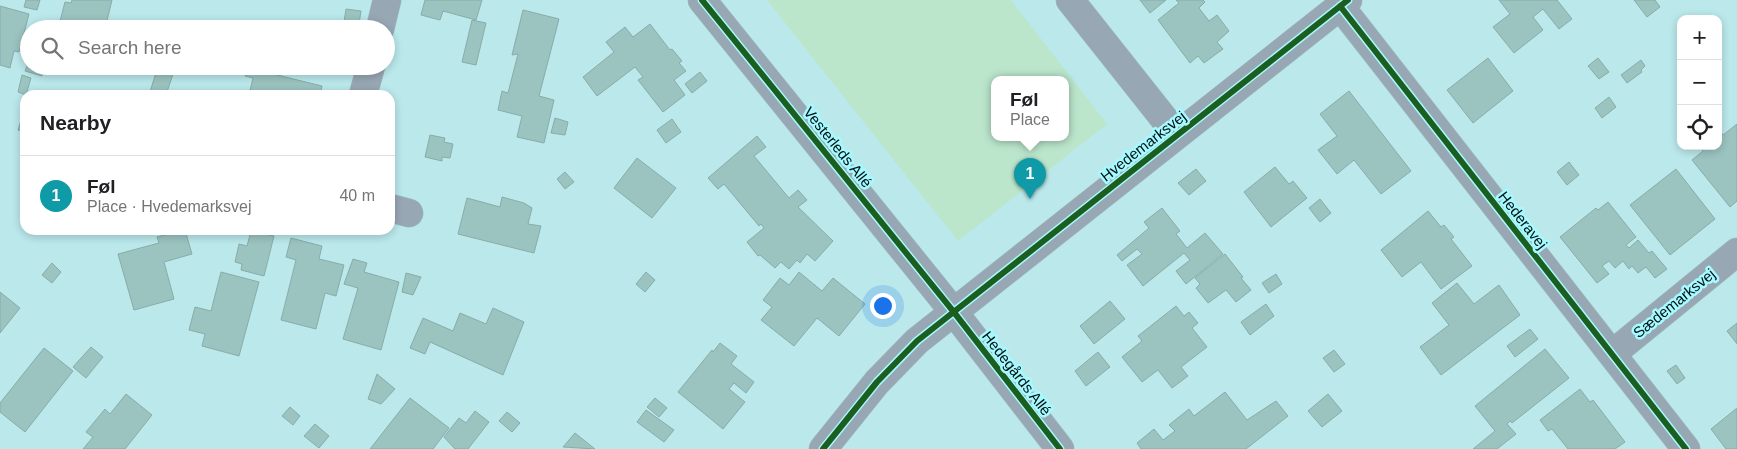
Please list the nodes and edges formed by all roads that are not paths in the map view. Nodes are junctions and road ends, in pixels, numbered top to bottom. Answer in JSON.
{"nodes":[{"id":1,"x":387,"y":0,"type":"edge"},
{"id":2,"x":702,"y":0,"type":"edge"},
{"id":3,"x":1070,"y":0,"type":"edge"},
{"id":4,"x":1344,"y":3,"type":"edge"},
{"id":5,"x":382,"y":20,"type":"edge"},
{"id":6,"x":368,"y":75,"type":"edge"},
{"id":7,"x":364,"y":90,"type":"edge"},
{"id":8,"x":1177,"y":135,"type":"junction"},
{"id":9,"x":1737,"y":252,"type":"edge"},
{"id":10,"x":954,"y":311,"type":"junction"},
{"id":11,"x":1612,"y":354,"type":"junction"},
{"id":12,"x":823,"y":449,"type":"edge"},
{"id":13,"x":1060,"y":449,"type":"edge"},
{"id":14,"x":1686,"y":449,"type":"edge"}],
"edges":[{"from":1,"to":5,"type":"street"},
{"from":2,"to":10,"type":"street","name":"Vesterleds Allé"},
{"from":3,"to":8,"type":"street"},
{"from":4,"to":8,"type":"street","name":"Hvedemarksvej"},
{"from":4,"to":11,"type":"street","name":"Hederavej"},
{"from":6,"to":7,"type":"street"},
{"from":8,"to":10,"type":"street","name":"Hvedemarksvej"},
{"from":9,"to":11,"type":"street","name":"Sædemarksvej"},
{"from":10,"to":12,"type":"street","name":"Hvedemarksvej"},
{"from":10,"to":13,"type":"street","name":"Hedegårds Allé"},
{"from":11,"to":14,"type":"street","name":"Hederavej"}]}
